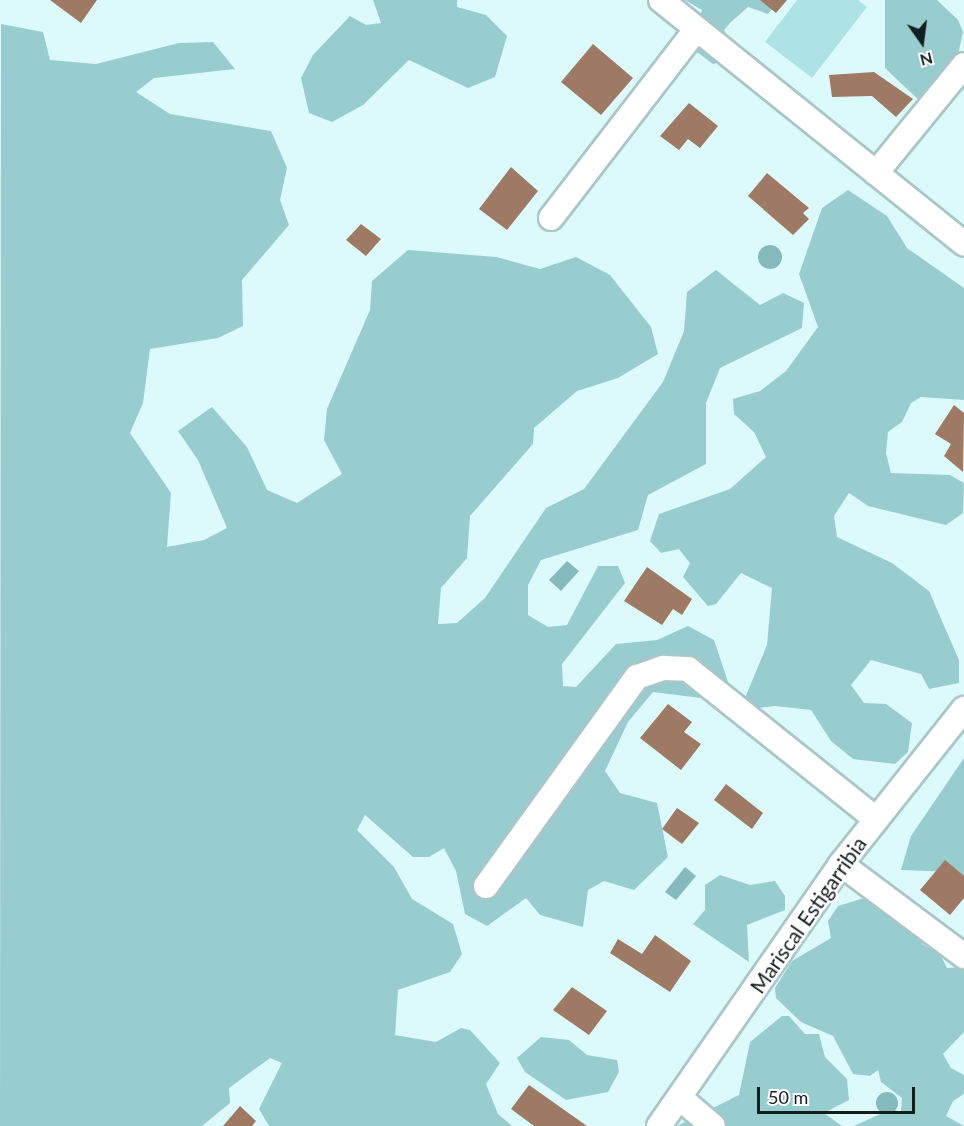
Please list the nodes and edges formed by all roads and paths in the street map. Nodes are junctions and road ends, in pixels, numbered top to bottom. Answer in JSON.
{"nodes":[{"id":1,"x":661,"y":0,"type":"edge"},
{"id":2,"x":696,"y":30,"type":"junction"},
{"id":3,"x":964,"y":65,"type":"edge"},
{"id":4,"x":876,"y":173,"type":"junction"},
{"id":5,"x":551,"y":218,"type":"dead end"},
{"id":6,"x":964,"y":244,"type":"edge"},
{"id":7,"x":964,"y":709,"type":"edge"},
{"id":8,"x":876,"y":819,"type":"junction"},
{"id":9,"x":841,"y":864,"type":"junction"},
{"id":10,"x":486,"y":886,"type":"dead end"},
{"id":11,"x":964,"y":956,"type":"edge"},
{"id":12,"x":680,"y":1098,"type":"junction"},
{"id":13,"x":659,"y":1126,"type":"edge"},
{"id":14,"x":713,"y":1126,"type":"edge"}],
"edges":[{"from":1,"to":2,"type":"street"},
{"from":2,"to":4,"type":"street"},
{"from":2,"to":5,"type":"street"},
{"from":3,"to":4,"type":"street"},
{"from":4,"to":6,"type":"street"},
{"from":7,"to":8,"type":"street","name":"Mariscal Estigarribia"},
{"from":8,"to":9,"type":"street","name":"Mariscal Estigarribia"},
{"from":8,"to":10,"type":"street"},
{"from":9,"to":11,"type":"street"},
{"from":9,"to":12,"type":"street","name":"Mariscal Estigarribia"},
{"from":12,"to":13,"type":"street","name":"Mariscal Estigarribia"},
{"from":12,"to":14,"type":"street"}]}
